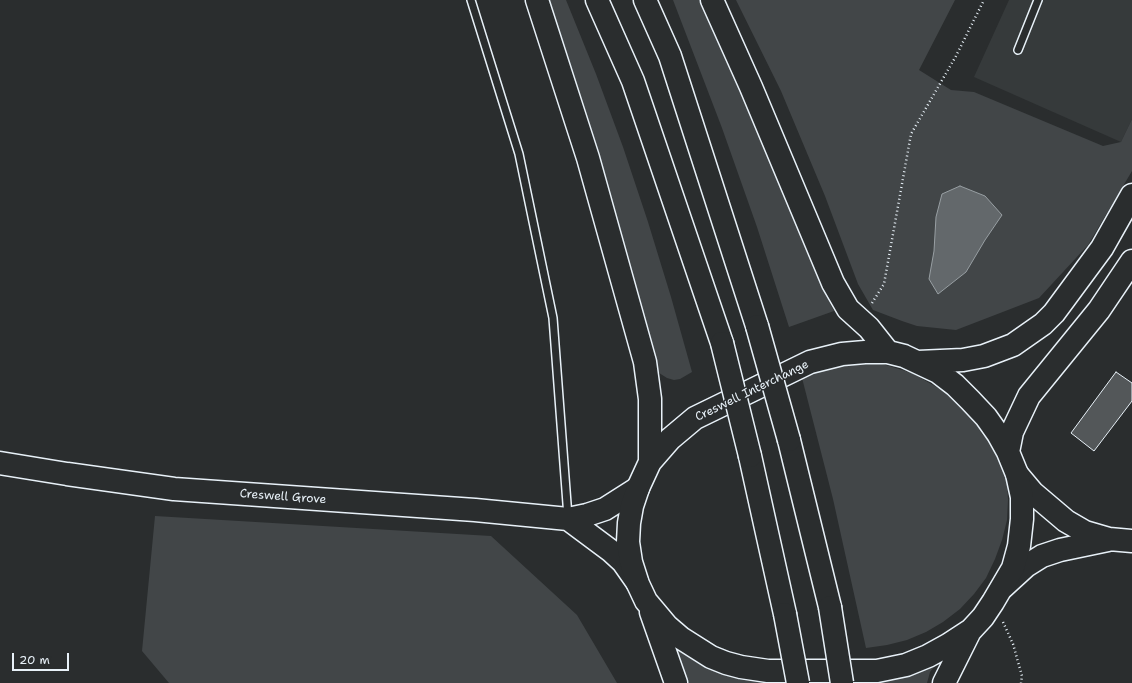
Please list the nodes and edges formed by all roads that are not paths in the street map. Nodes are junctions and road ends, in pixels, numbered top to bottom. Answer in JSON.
{"nodes":[{"id":1,"x":471,"y":0,"type":"edge"},
{"id":2,"x":537,"y":0,"type":"edge"},
{"id":3,"x":597,"y":0,"type":"edge"},
{"id":4,"x":645,"y":0,"type":"edge"},
{"id":5,"x":712,"y":0,"type":"edge"},
{"id":6,"x":1038,"y":0,"type":"edge"},
{"id":7,"x":1018,"y":50,"type":"dead end"},
{"id":8,"x":1132,"y":195,"type":"edge"},
{"id":9,"x":1132,"y":261,"type":"edge"},
{"id":10,"x":888,"y":352,"type":"junction"},
{"id":11,"x":918,"y":362,"type":"junction"},
{"id":12,"x":1008,"y":452,"type":"junction"},
{"id":13,"x":0,"y":462,"type":"edge"},
{"id":14,"x":650,"y":462,"type":"junction"},
{"id":15,"x":1017,"y":474,"type":"junction"},
{"id":16,"x":638,"y":488,"type":"junction"},
{"id":17,"x":568,"y":519,"type":"junction"},
{"id":18,"x":1109,"y":539,"type":"junction"},
{"id":19,"x":1132,"y":541,"type":"edge"},
{"id":20,"x":642,"y":592,"type":"junction"},
{"id":21,"x":998,"y":595,"type":"junction"},
{"id":22,"x":971,"y":630,"type":"junction"},
{"id":23,"x":676,"y":683,"type":"edge"},
{"id":24,"x":798,"y":683,"type":"edge"},
{"id":25,"x":842,"y":683,"type":"edge"},
{"id":26,"x":944,"y":683,"type":"edge"}],
"edges":[{"from":1,"to":17,"type":"lane"},
{"from":2,"to":14,"type":"main road"},
{"from":3,"to":24,"type":"main road","bridge":true},
{"from":4,"to":25,"type":"main road","bridge":true},
{"from":5,"to":10,"type":"main road"},
{"from":6,"to":7,"type":"lane"},
{"from":8,"to":11,"type":"main road"},
{"from":9,"to":12,"type":"main road"},
{"from":10,"to":11,"type":"main road","name":"Creswell Interchange"},
{"from":10,"to":14,"type":"main road","name":"Creswell Interchange"},
{"from":11,"to":12,"type":"main road","name":"Creswell Interchange"},
{"from":12,"to":15,"type":"main road","name":"Creswell Interchange"},
{"from":13,"to":17,"type":"main road","name":"Creswell Grove"},
{"from":14,"to":16,"type":"main road","name":"Creswell Interchange"},
{"from":15,"to":18,"type":"main road"},
{"from":15,"to":21,"type":"main road","name":"Creswell Interchange"},
{"from":16,"to":17,"type":"main road","name":"Creswell Grove"},
{"from":16,"to":20,"type":"main road","name":"Creswell Interchange"},
{"from":17,"to":20,"type":"main road"},
{"from":18,"to":19,"type":"main road"},
{"from":18,"to":21,"type":"main road"},
{"from":20,"to":22,"type":"main road","name":"Creswell Interchange"},
{"from":20,"to":23,"type":"main road"},
{"from":21,"to":22,"type":"main road","name":"Creswell Interchange"},
{"from":22,"to":26,"type":"main road"}]}
